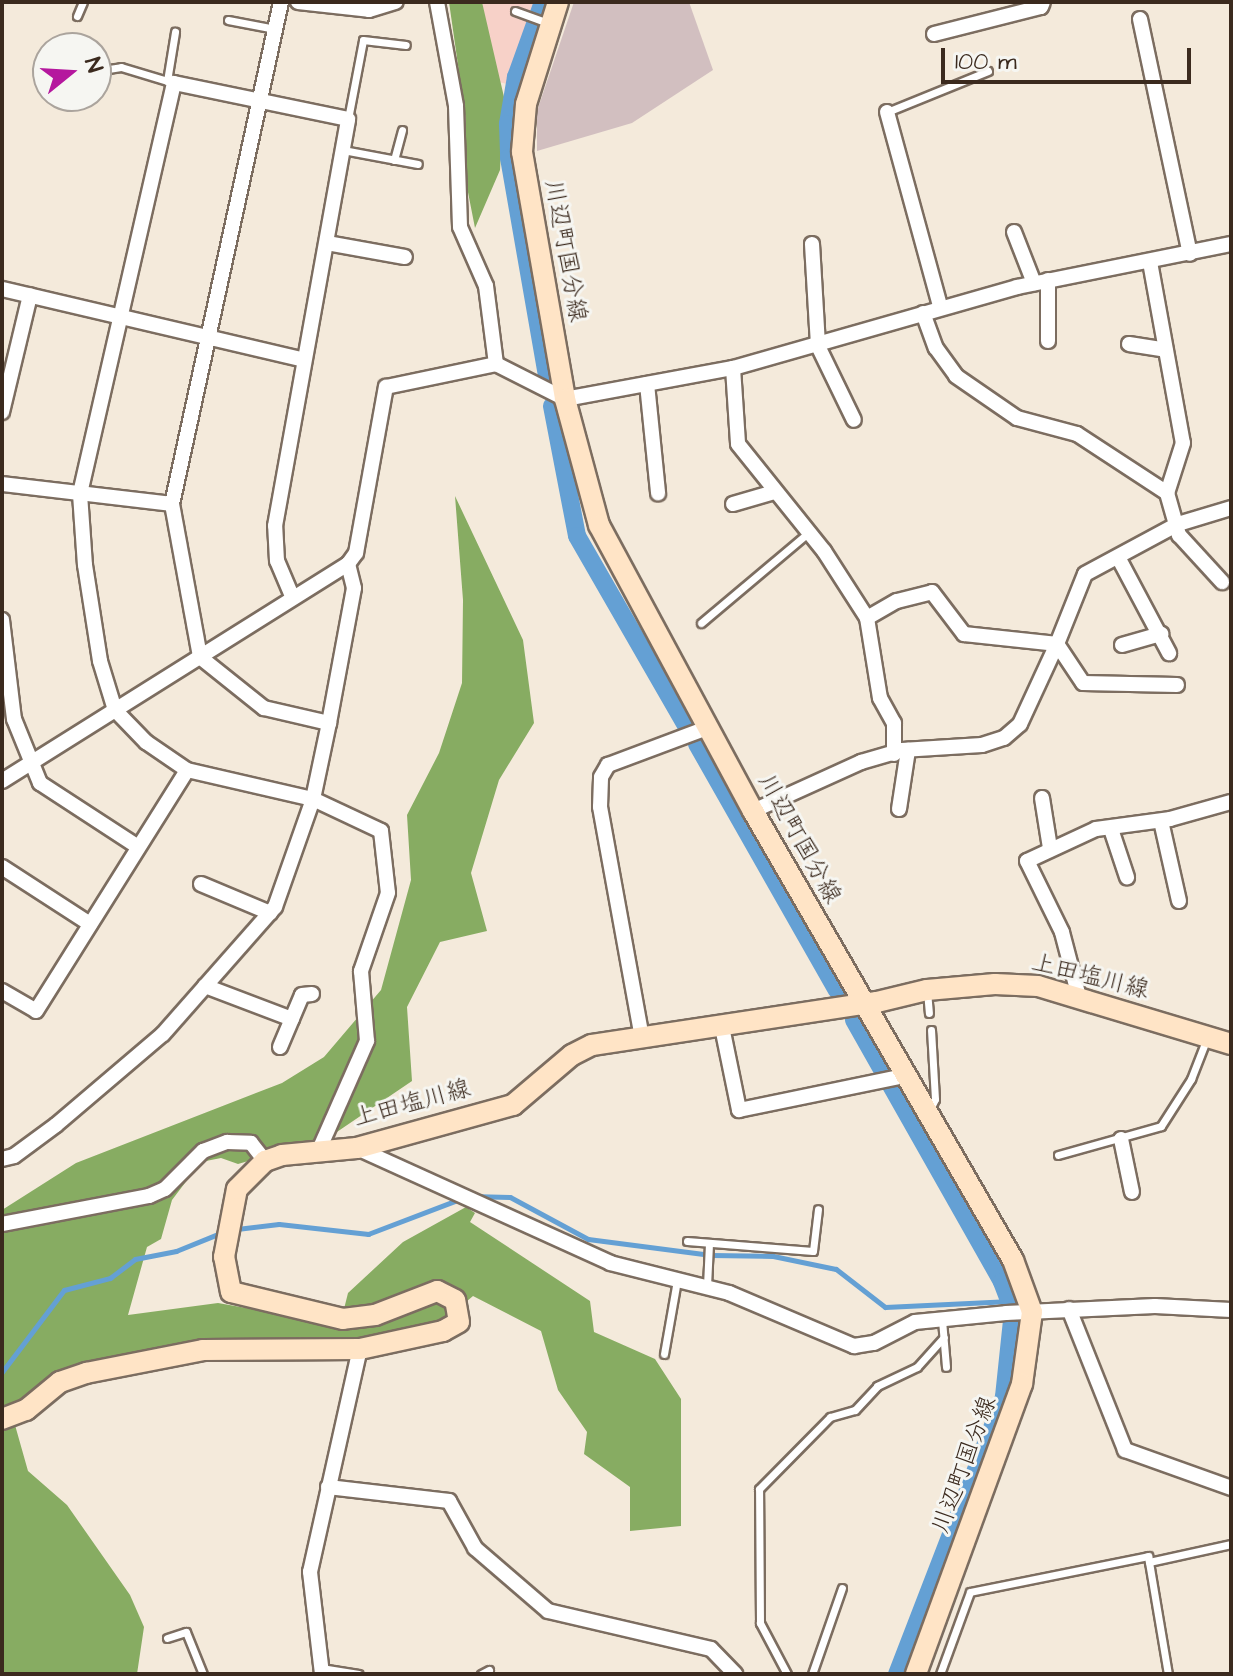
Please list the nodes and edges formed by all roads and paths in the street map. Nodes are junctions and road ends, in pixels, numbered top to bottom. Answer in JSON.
{"nodes":[{"id":1,"x":83,"y":2,"type":"edge"},
{"id":2,"x":281,"y":2,"type":"edge"},
{"id":3,"x":308,"y":2,"type":"edge"},
{"id":4,"x":396,"y":2,"type":"edge"},
{"id":5,"x":437,"y":2,"type":"edge"},
{"id":6,"x":558,"y":2,"type":"edge"},
{"id":7,"x":1043,"y":2,"type":"edge"},
{"id":8,"x":515,"y":11,"type":"dead end"},
{"id":9,"x":77,"y":16,"type":"dead end"},
{"id":10,"x":1140,"y":19,"type":"dead end"},
{"id":11,"x":228,"y":20,"type":"dead end"},
{"id":12,"x":542,"y":21,"type":"junction"},
{"id":13,"x":275,"y":29,"type":"junction"},
{"id":14,"x":175,"y":32,"type":"dead end"},
{"id":15,"x":934,"y":34,"type":"dead end"},
{"id":16,"x":406,"y":45,"type":"dead end"},
{"id":17,"x":112,"y":68,"type":"edge"},
{"id":18,"x":988,"y":71,"type":"dead end"},
{"id":19,"x":170,"y":82,"type":"junction"},
{"id":20,"x":260,"y":102,"type":"junction"},
{"id":21,"x":887,"y":112,"type":"joint"},
{"id":22,"x":348,"y":119,"type":"junction"},
{"id":23,"x":402,"y":130,"type":"dead end"},
{"id":24,"x":343,"y":150,"type":"junction"},
{"id":25,"x":394,"y":160,"type":"junction"},
{"id":26,"x":418,"y":164,"type":"dead end"},
{"id":27,"x":1014,"y":232,"type":"dead end"},
{"id":28,"x":327,"y":243,"type":"junction"},
{"id":29,"x":812,"y":244,"type":"dead end"},
{"id":30,"x":1231,"y":244,"type":"edge"},
{"id":31,"x":1190,"y":254,"type":"junction"},
{"id":32,"x":405,"y":257,"type":"dead end"},
{"id":33,"x":1150,"y":262,"type":"junction"},
{"id":34,"x":1041,"y":281,"type":"junction"},
{"id":35,"x":2,"y":289,"type":"edge"},
{"id":36,"x":30,"y":295,"type":"junction"},
{"id":37,"x":940,"y":306,"type":"junction"},
{"id":38,"x":923,"y":313,"type":"junction"},
{"id":39,"x":119,"y":317,"type":"junction"},
{"id":40,"x":208,"y":338,"type":"junction"},
{"id":41,"x":1048,"y":341,"type":"dead end"},
{"id":42,"x":1129,"y":344,"type":"dead end"},
{"id":43,"x":818,"y":346,"type":"junction"},
{"id":44,"x":1166,"y":350,"type":"junction"},
{"id":45,"x":304,"y":360,"type":"junction"},
{"id":46,"x":496,"y":364,"type":"junction"},
{"id":47,"x":733,"y":368,"type":"junction"},
{"id":48,"x":647,"y":384,"type":"junction"},
{"id":49,"x":565,"y":399,"type":"junction"},
{"id":50,"x":2,"y":412,"type":"edge"},
{"id":51,"x":854,"y":420,"type":"dead end"},
{"id":52,"x":2,"y":484,"type":"edge"},
{"id":53,"x":774,"y":492,"type":"junction"},
{"id":54,"x":658,"y":493,"type":"dead end"},
{"id":55,"x":1167,"y":493,"type":"junction"},
{"id":56,"x":80,"y":494,"type":"junction"},
{"id":57,"x":172,"y":504,"type":"junction"},
{"id":58,"x":733,"y":504,"type":"dead end"},
{"id":59,"x":1231,"y":508,"type":"edge"},
{"id":60,"x":1178,"y":524,"type":"junction"},
{"id":61,"x":808,"y":533,"type":"junction"},
{"id":62,"x":1118,"y":557,"type":"junction"},
{"id":63,"x":348,"y":564,"type":"junction"},
{"id":64,"x":1222,"y":582,"type":"dead end"},
{"id":65,"x":292,"y":596,"type":"junction"},
{"id":66,"x":867,"y":618,"type":"junction"},
{"id":67,"x":2,"y":620,"type":"edge"},
{"id":68,"x":701,"y":623,"type":"dead end"},
{"id":69,"x":1161,"y":634,"type":"junction"},
{"id":70,"x":1057,"y":644,"type":"junction"},
{"id":71,"x":1122,"y":645,"type":"dead end"},
{"id":72,"x":1169,"y":653,"type":"dead end"},
{"id":73,"x":200,"y":657,"type":"junction"},
{"id":74,"x":1177,"y":685,"type":"dead end"},
{"id":75,"x":115,"y":710,"type":"junction"},
{"id":76,"x":329,"y":723,"type":"junction"},
{"id":77,"x":707,"y":728,"type":"junction"},
{"id":78,"x":901,"y":752,"type":"junction"},
{"id":79,"x":30,"y":762,"type":"junction"},
{"id":80,"x":187,"y":770,"type":"junction"},
{"id":81,"x":2,"y":781,"type":"edge"},
{"id":82,"x":1042,"y":798,"type":"dead end"},
{"id":83,"x":313,"y":799,"type":"junction"},
{"id":84,"x":1231,"y":802,"type":"edge"},
{"id":85,"x":899,"y":809,"type":"dead end"},
{"id":86,"x":753,"y":811,"type":"junction"},
{"id":87,"x":1161,"y":821,"type":"junction"},
{"id":88,"x":1111,"y":829,"type":"junction"},
{"id":89,"x":138,"y":847,"type":"junction"},
{"id":90,"x":1050,"y":848,"type":"junction"},
{"id":91,"x":2,"y":867,"type":"edge"},
{"id":92,"x":1127,"y":877,"type":"dead end"},
{"id":93,"x":201,"y":884,"type":"dead end"},
{"id":94,"x":1179,"y":901,"type":"dead end"},
{"id":95,"x":270,"y":913,"type":"junction"},
{"id":96,"x":90,"y":924,"type":"junction"},
{"id":97,"x":205,"y":986,"type":"junction"},
{"id":98,"x":927,"y":990,"type":"junction"},
{"id":99,"x":2,"y":991,"type":"edge"},
{"id":100,"x":312,"y":994,"type":"dead end"},
{"id":101,"x":1079,"y":997,"type":"junction"},
{"id":102,"x":862,"y":1004,"type":"junction"},
{"id":103,"x":929,"y":1013,"type":"dead end"},
{"id":104,"x":292,"y":1019,"type":"junction"},
{"id":105,"x":722,"y":1027,"type":"junction"},
{"id":106,"x":931,"y":1030,"type":"dead end"},
{"id":107,"x":1208,"y":1036,"type":"junction"},
{"id":108,"x":642,"y":1038,"type":"junction"},
{"id":109,"x":1231,"y":1044,"type":"edge"},
{"id":110,"x":280,"y":1047,"type":"dead end"},
{"id":111,"x":904,"y":1076,"type":"junction"},
{"id":112,"x":926,"y":1116,"type":"junction"},
{"id":113,"x":1121,"y":1139,"type":"junction"},
{"id":114,"x":357,"y":1148,"type":"junction"},
{"id":115,"x":319,"y":1150,"type":"junction"},
{"id":116,"x":1058,"y":1155,"type":"dead end"},
{"id":117,"x":2,"y":1159,"type":"edge"},
{"id":118,"x":265,"y":1161,"type":"junction"},
{"id":119,"x":1132,"y":1192,"type":"dead end"},
{"id":120,"x":818,"y":1209,"type":"dead end"},
{"id":121,"x":2,"y":1224,"type":"edge"},
{"id":122,"x":687,"y":1241,"type":"dead end"},
{"id":123,"x":709,"y":1244,"type":"junction"},
{"id":124,"x":677,"y":1280,"type":"junction"},
{"id":125,"x":707,"y":1286,"type":"junction"},
{"id":126,"x":1069,"y":1309,"type":"junction"},
{"id":127,"x":1231,"y":1310,"type":"edge"},
{"id":128,"x":1019,"y":1312,"type":"junction"},
{"id":129,"x":942,"y":1320,"type":"junction"},
{"id":130,"x":944,"y":1337,"type":"junction"},
{"id":131,"x":360,"y":1349,"type":"junction"},
{"id":132,"x":664,"y":1354,"type":"dead end"},
{"id":133,"x":946,"y":1367,"type":"dead end"},
{"id":134,"x":2,"y":1419,"type":"edge"},
{"id":135,"x":328,"y":1487,"type":"junction"},
{"id":136,"x":1231,"y":1488,"type":"edge"},
{"id":137,"x":1231,"y":1544,"type":"edge"},
{"id":138,"x":1149,"y":1562,"type":"junction"},
{"id":139,"x":842,"y":1588,"type":"dead end"},
{"id":140,"x":167,"y":1638,"type":"dead end"},
{"id":141,"x":321,"y":1671,"type":"edge"},
{"id":142,"x":203,"y":1674,"type":"edge"},
{"id":143,"x":359,"y":1674,"type":"edge"},
{"id":144,"x":735,"y":1674,"type":"edge"},
{"id":145,"x":787,"y":1674,"type":"edge"},
{"id":146,"x":812,"y":1674,"type":"edge"},
{"id":147,"x":916,"y":1674,"type":"edge"},
{"id":148,"x":940,"y":1674,"type":"edge"},
{"id":149,"x":1168,"y":1674,"type":"edge"}],
"edges":[{"from":1,"to":9,"type":"lane"},
{"from":2,"to":13,"type":"street"},
{"from":3,"to":4,"type":"street"},
{"from":5,"to":46,"type":"street"},
{"from":6,"to":12,"type":"main road","name":"川辺町国分線"},
{"from":7,"to":15,"type":"street"},
{"from":8,"to":12,"type":"lane"},
{"from":10,"to":31,"type":"street"},
{"from":11,"to":13,"type":"lane"},
{"from":12,"to":49,"type":"main road","name":"川辺町国分線"},
{"from":13,"to":20,"type":"street"},
{"from":14,"to":19,"type":"lane"},
{"from":16,"to":22,"type":"lane"},
{"from":17,"to":19,"type":"lane"},
{"from":18,"to":21,"type":"lane"},
{"from":19,"to":20,"type":"street"},
{"from":19,"to":39,"type":"street"},
{"from":20,"to":22,"type":"street"},
{"from":20,"to":40,"type":"street"},
{"from":21,"to":37,"type":"street"},
{"from":22,"to":24,"type":"street"},
{"from":23,"to":25,"type":"lane"},
{"from":24,"to":25,"type":"lane"},
{"from":24,"to":28,"type":"street"},
{"from":25,"to":26,"type":"lane"},
{"from":27,"to":34,"type":"street"},
{"from":28,"to":32,"type":"street"},
{"from":28,"to":45,"type":"street"},
{"from":29,"to":43,"type":"street"},
{"from":30,"to":31,"type":"street"},
{"from":31,"to":33,"type":"street"},
{"from":33,"to":34,"type":"street"},
{"from":33,"to":44,"type":"street"},
{"from":34,"to":37,"type":"street"},
{"from":34,"to":41,"type":"street"},
{"from":35,"to":36,"type":"street"},
{"from":36,"to":39,"type":"street"},
{"from":36,"to":50,"type":"street"},
{"from":37,"to":38,"type":"street"},
{"from":38,"to":43,"type":"street"},
{"from":38,"to":55,"type":"street"},
{"from":39,"to":40,"type":"street"},
{"from":39,"to":56,"type":"street"},
{"from":40,"to":45,"type":"street"},
{"from":40,"to":57,"type":"street"},
{"from":42,"to":44,"type":"street"},
{"from":43,"to":47,"type":"street"},
{"from":43,"to":51,"type":"street"},
{"from":44,"to":55,"type":"street"},
{"from":45,"to":65,"type":"street"},
{"from":46,"to":49,"type":"street"},
{"from":46,"to":63,"type":"street"},
{"from":47,"to":48,"type":"street"},
{"from":47,"to":53,"type":"street"},
{"from":48,"to":49,"type":"street"},
{"from":48,"to":54,"type":"street"},
{"from":49,"to":77,"type":"main road","name":"川辺町国分線"},
{"from":52,"to":56,"type":"street"},
{"from":53,"to":58,"type":"street"},
{"from":53,"to":61,"type":"street"},
{"from":55,"to":60,"type":"street"},
{"from":56,"to":57,"type":"street"},
{"from":56,"to":75,"type":"street"},
{"from":57,"to":73,"type":"street"},
{"from":59,"to":60,"type":"street"},
{"from":60,"to":62,"type":"street"},
{"from":60,"to":64,"type":"street"},
{"from":61,"to":66,"type":"street"},
{"from":61,"to":68,"type":"lane"},
{"from":62,"to":69,"type":"street"},
{"from":62,"to":70,"type":"street"},
{"from":63,"to":65,"type":"street"},
{"from":63,"to":76,"type":"street"},
{"from":65,"to":73,"type":"street"},
{"from":66,"to":70,"type":"street"},
{"from":66,"to":78,"type":"street"},
{"from":67,"to":79,"type":"street"},
{"from":69,"to":71,"type":"street"},
{"from":69,"to":72,"type":"street"},
{"from":70,"to":74,"type":"street"},
{"from":70,"to":78,"type":"street"},
{"from":73,"to":75,"type":"street"},
{"from":73,"to":76,"type":"street"},
{"from":75,"to":79,"type":"street"},
{"from":75,"to":80,"type":"street"},
{"from":76,"to":83,"type":"street"},
{"from":77,"to":86,"type":"main road","name":"川辺町国分線"},
{"from":77,"to":108,"type":"street"},
{"from":78,"to":85,"type":"street"},
{"from":78,"to":86,"type":"street"},
{"from":79,"to":81,"type":"street"},
{"from":79,"to":89,"type":"street"},
{"from":80,"to":83,"type":"street"},
{"from":80,"to":89,"type":"street"},
{"from":82,"to":90,"type":"street"},
{"from":83,"to":95,"type":"street"},
{"from":83,"to":115,"type":"street"},
{"from":84,"to":87,"type":"street"},
{"from":86,"to":102,"type":"main road","name":"川辺町国分線"},
{"from":87,"to":88,"type":"street"},
{"from":87,"to":94,"type":"street"},
{"from":88,"to":90,"type":"street"},
{"from":88,"to":92,"type":"street"},
{"from":89,"to":96,"type":"street"},
{"from":90,"to":101,"type":"street"},
{"from":91,"to":96,"type":"street"},
{"from":93,"to":95,"type":"street"},
{"from":95,"to":97,"type":"street"},
{"from":96,"to":99,"type":"street"},
{"from":97,"to":104,"type":"street"},
{"from":97,"to":117,"type":"street"},
{"from":98,"to":101,"type":"main road","name":"上田塩川線"},
{"from":98,"to":102,"type":"main road","name":"上田塩川線"},
{"from":98,"to":103,"type":"lane"},
{"from":100,"to":104,"type":"street"},
{"from":101,"to":107,"type":"main road","name":"上田塩川線"},
{"from":102,"to":105,"type":"main road","name":"上田塩川線"},
{"from":102,"to":111,"type":"main road","name":"川辺町国分線"},
{"from":104,"to":110,"type":"street"},
{"from":105,"to":108,"type":"main road","name":"上田塩川線"},
{"from":105,"to":111,"type":"street"},
{"from":106,"to":112,"type":"lane"},
{"from":107,"to":109,"type":"main road","name":"上田塩川線"},
{"from":107,"to":113,"type":"lane"},
{"from":108,"to":114,"type":"main road","name":"上田塩川線"},
{"from":111,"to":112,"type":"main road","name":"川辺町国分線"},
{"from":112,"to":128,"type":"main road","name":"川辺町国分線"},
{"from":113,"to":116,"type":"lane"},
{"from":113,"to":119,"type":"street"},
{"from":114,"to":115,"type":"main road","name":"上田塩川線"},
{"from":114,"to":124,"type":"street"},
{"from":115,"to":118,"type":"main road","name":"上田塩川線"},
{"from":118,"to":121,"type":"street"},
{"from":118,"to":131,"type":"main road"},
{"from":120,"to":123,"type":"lane"},
{"from":122,"to":123,"type":"lane"},
{"from":123,"to":125,"type":"lane"},
{"from":124,"to":125,"type":"street"},
{"from":124,"to":132,"type":"lane"},
{"from":125,"to":129,"type":"street"},
{"from":126,"to":127,"type":"street"},
{"from":126,"to":128,"type":"street"},
{"from":126,"to":136,"type":"street"},
{"from":128,"to":129,"type":"street"},
{"from":128,"to":147,"type":"main road","name":"川辺町国分線"},
{"from":129,"to":130,"type":"lane"},
{"from":130,"to":133,"type":"lane"},
{"from":130,"to":145,"type":"lane"},
{"from":131,"to":134,"type":"main road"},
{"from":131,"to":135,"type":"street"},
{"from":135,"to":141,"type":"street"},
{"from":135,"to":144,"type":"street"},
{"from":137,"to":138,"type":"lane"},
{"from":138,"to":148,"type":"lane"},
{"from":138,"to":149,"type":"lane"},
{"from":139,"to":146,"type":"lane"},
{"from":140,"to":142,"type":"lane"},
{"from":141,"to":143,"type":"lane"}]}
